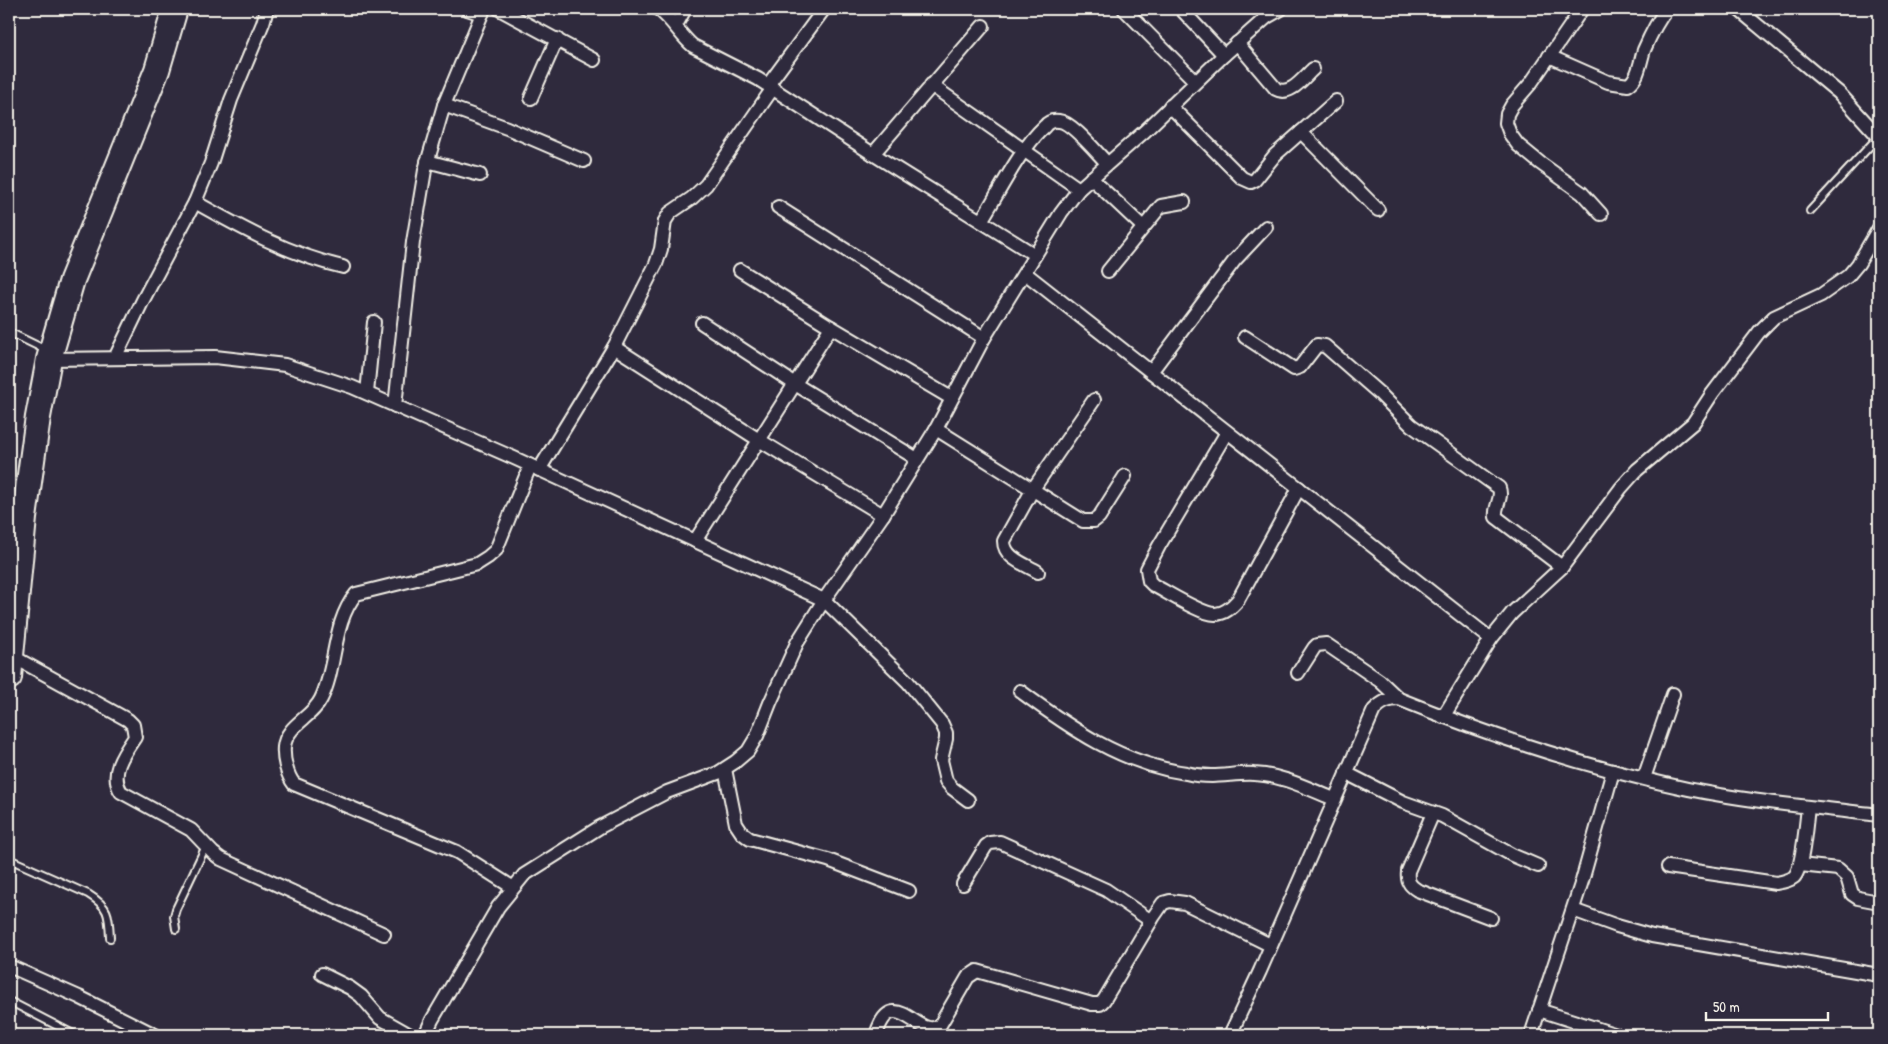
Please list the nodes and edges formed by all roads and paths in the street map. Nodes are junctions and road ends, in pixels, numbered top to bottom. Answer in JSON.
{"nodes":[{"id":1,"x":175,"y":9,"type":"edge"},
{"id":2,"x":267,"y":9,"type":"edge"},
{"id":3,"x":467,"y":9,"type":"edge"},
{"id":4,"x":499,"y":9,"type":"edge"},
{"id":5,"x":658,"y":9,"type":"edge"},
{"id":6,"x":684,"y":9,"type":"edge"},
{"id":7,"x":824,"y":9,"type":"edge"},
{"id":8,"x":1124,"y":9,"type":"edge"},
{"id":9,"x":1181,"y":9,"type":"edge"},
{"id":10,"x":1582,"y":9,"type":"edge"},
{"id":11,"x":1667,"y":9,"type":"edge"},
{"id":12,"x":1738,"y":9,"type":"edge"},
{"id":13,"x":1275,"y":10,"type":"edge"},
{"id":14,"x":483,"y":11,"type":"edge"},
{"id":15,"x":676,"y":26,"type":"junction"},
{"id":16,"x":983,"y":26,"type":"dead end"},
{"id":17,"x":557,"y":39,"type":"junction"},
{"id":18,"x":1236,"y":43,"type":"junction"},
{"id":19,"x":1224,"y":55,"type":"junction"},
{"id":20,"x":1549,"y":56,"type":"junction"},
{"id":21,"x":594,"y":60,"type":"dead end"},
{"id":22,"x":1313,"y":69,"type":"dead end"},
{"id":23,"x":1196,"y":81,"type":"junction"},
{"id":24,"x":932,"y":85,"type":"junction"},
{"id":25,"x":771,"y":86,"type":"junction"},
{"id":26,"x":530,"y":98,"type":"dead end"},
{"id":27,"x":1336,"y":101,"type":"dead end"},
{"id":28,"x":444,"y":105,"type":"junction"},
{"id":29,"x":1170,"y":106,"type":"junction"},
{"id":30,"x":1301,"y":132,"type":"junction"},
{"id":31,"x":1879,"y":137,"type":"edge"},
{"id":32,"x":1024,"y":151,"type":"junction"},
{"id":33,"x":873,"y":154,"type":"junction"},
{"id":34,"x":428,"y":161,"type":"junction"},
{"id":35,"x":584,"y":161,"type":"dead end"},
{"id":36,"x":1107,"y":163,"type":"junction"},
{"id":37,"x":480,"y":175,"type":"dead end"},
{"id":38,"x":1091,"y":178,"type":"junction"},
{"id":39,"x":1079,"y":190,"type":"junction"},
{"id":40,"x":195,"y":202,"type":"junction"},
{"id":41,"x":1184,"y":202,"type":"dead end"},
{"id":42,"x":778,"y":207,"type":"dead end"},
{"id":43,"x":1378,"y":210,"type":"dead end"},
{"id":44,"x":1810,"y":211,"type":"dead end"},
{"id":45,"x":1601,"y":214,"type":"dead end"},
{"id":46,"x":981,"y":221,"type":"junction"},
{"id":47,"x":1143,"y":226,"type":"junction"},
{"id":48,"x":1266,"y":227,"type":"dead end"},
{"id":49,"x":1879,"y":228,"type":"edge"},
{"id":50,"x":1035,"y":255,"type":"junction"},
{"id":51,"x":343,"y":267,"type":"dead end"},
{"id":52,"x":740,"y":270,"type":"dead end"},
{"id":53,"x":1108,"y":271,"type":"dead end"},
{"id":54,"x":1025,"y":273,"type":"junction"},
{"id":55,"x":374,"y":322,"type":"dead end"},
{"id":56,"x":702,"y":323,"type":"dead end"},
{"id":57,"x":831,"y":327,"type":"junction"},
{"id":58,"x":9,"y":332,"type":"edge"},
{"id":59,"x":1245,"y":337,"type":"dead end"},
{"id":60,"x":984,"y":338,"type":"junction"},
{"id":61,"x":614,"y":347,"type":"junction"},
{"id":62,"x":50,"y":356,"type":"junction"},
{"id":63,"x":114,"y":358,"type":"junction"},
{"id":64,"x":1151,"y":372,"type":"junction"},
{"id":65,"x":795,"y":384,"type":"junction"},
{"id":66,"x":367,"y":393,"type":"junction"},
{"id":67,"x":951,"y":398,"type":"junction"},
{"id":68,"x":1094,"y":400,"type":"dead end"},
{"id":69,"x":396,"y":406,"type":"junction"},
{"id":70,"x":936,"y":429,"type":"junction"},
{"id":71,"x":1227,"y":432,"type":"junction"},
{"id":72,"x":759,"y":440,"type":"junction"},
{"id":73,"x":917,"y":459,"type":"junction"},
{"id":74,"x":535,"y":468,"type":"junction"},
{"id":75,"x":1125,"y":476,"type":"dead end"},
{"id":76,"x":1033,"y":488,"type":"junction"},
{"id":77,"x":1298,"y":488,"type":"junction"},
{"id":78,"x":883,"y":515,"type":"junction"},
{"id":79,"x":695,"y":540,"type":"junction"},
{"id":80,"x":1562,"y":567,"type":"junction"},
{"id":81,"x":1038,"y":572,"type":"dead end"},
{"id":82,"x":824,"y":600,"type":"junction"},
{"id":83,"x":1491,"y":639,"type":"junction"},
{"id":84,"x":10,"y":666,"type":"edge"},
{"id":85,"x":1298,"y":673,"type":"dead end"},
{"id":86,"x":1020,"y":691,"type":"dead end"},
{"id":87,"x":1673,"y":694,"type":"dead end"},
{"id":88,"x":1399,"y":699,"type":"junction"},
{"id":89,"x":1443,"y":717,"type":"junction"},
{"id":90,"x":725,"y":769,"type":"junction"},
{"id":91,"x":1613,"y":771,"type":"junction"},
{"id":92,"x":1346,"y":773,"type":"junction"},
{"id":93,"x":1644,"y":778,"type":"junction"},
{"id":94,"x":1334,"y":799,"type":"junction"},
{"id":95,"x":968,"y":800,"type":"dead end"},
{"id":96,"x":1808,"y":808,"type":"junction"},
{"id":97,"x":1433,"y":814,"type":"junction"},
{"id":98,"x":1879,"y":815,"type":"edge"},
{"id":99,"x":206,"y":846,"type":"junction"},
{"id":100,"x":9,"y":859,"type":"edge"},
{"id":101,"x":1800,"y":865,"type":"junction"},
{"id":102,"x":1538,"y":866,"type":"dead end"},
{"id":103,"x":1668,"y":867,"type":"dead end"},
{"id":104,"x":963,"y":884,"type":"dead end"},
{"id":105,"x":512,"y":887,"type":"junction"},
{"id":106,"x":909,"y":891,"type":"dead end"},
{"id":107,"x":1879,"y":902,"type":"edge"},
{"id":108,"x":1573,"y":910,"type":"junction"},
{"id":109,"x":1491,"y":918,"type":"dead end"},
{"id":110,"x":1151,"y":921,"type":"junction"},
{"id":111,"x":176,"y":929,"type":"dead end"},
{"id":112,"x":384,"y":934,"type":"dead end"},
{"id":113,"x":110,"y":938,"type":"dead end"},
{"id":114,"x":1270,"y":945,"type":"junction"},
{"id":115,"x":9,"y":966,"type":"edge"},
{"id":116,"x":322,"y":974,"type":"dead end"},
{"id":117,"x":1879,"y":975,"type":"edge"},
{"id":118,"x":9,"y":1001,"type":"edge"},
{"id":119,"x":1539,"y":1010,"type":"junction"},
{"id":120,"x":64,"y":1032,"type":"edge"},
{"id":121,"x":75,"y":1035,"type":"edge"},
{"id":122,"x":154,"y":1035,"type":"edge"},
{"id":123,"x":410,"y":1035,"type":"edge"},
{"id":124,"x":425,"y":1035,"type":"edge"},
{"id":125,"x":876,"y":1035,"type":"edge"},
{"id":126,"x":1230,"y":1035,"type":"edge"},
{"id":127,"x":1530,"y":1035,"type":"edge"},
{"id":128,"x":1617,"y":1035,"type":"edge"}],
"edges":[{"from":1,"to":62,"type":"highway"},
{"from":2,"to":40,"type":"street"},
{"from":3,"to":14,"type":"street"},
{"from":4,"to":17,"type":"street"},
{"from":5,"to":15,"type":"street"},
{"from":6,"to":15,"type":"street"},
{"from":7,"to":25,"type":"street"},
{"from":8,"to":23,"type":"street"},
{"from":9,"to":19,"type":"street"},
{"from":10,"to":20,"type":"street"},
{"from":11,"to":20,"type":"street"},
{"from":12,"to":31,"type":"street"},
{"from":13,"to":18,"type":"street"},
{"from":14,"to":28,"type":"street"},
{"from":15,"to":25,"type":"street"},
{"from":16,"to":24,"type":"street"},
{"from":17,"to":21,"type":"street"},
{"from":17,"to":26,"type":"street"},
{"from":18,"to":19,"type":"street"},
{"from":18,"to":22,"type":"street"},
{"from":19,"to":23,"type":"street"},
{"from":20,"to":45,"type":"street"},
{"from":23,"to":29,"type":"street"},
{"from":24,"to":32,"type":"street"},
{"from":24,"to":33,"type":"street"},
{"from":25,"to":33,"type":"street"},
{"from":25,"to":61,"type":"street"},
{"from":27,"to":30,"type":"street"},
{"from":28,"to":34,"type":"street"},
{"from":28,"to":35,"type":"street"},
{"from":29,"to":30,"type":"street"},
{"from":29,"to":36,"type":"street"},
{"from":30,"to":43,"type":"street"},
{"from":31,"to":44,"type":"lane"},
{"from":32,"to":36,"type":"street"},
{"from":32,"to":39,"type":"street"},
{"from":32,"to":46,"type":"street"},
{"from":33,"to":46,"type":"street"},
{"from":34,"to":37,"type":"street"},
{"from":34,"to":69,"type":"street"},
{"from":36,"to":38,"type":"street"},
{"from":38,"to":39,"type":"street"},
{"from":38,"to":47,"type":"street"},
{"from":39,"to":50,"type":"street"},
{"from":40,"to":51,"type":"street"},
{"from":40,"to":63,"type":"street"},
{"from":41,"to":47,"type":"street"},
{"from":42,"to":60,"type":"street"},
{"from":46,"to":50,"type":"street"},
{"from":47,"to":53,"type":"street"},
{"from":48,"to":64,"type":"street"},
{"from":49,"to":80,"type":"street"},
{"from":50,"to":54,"type":"street"},
{"from":52,"to":57,"type":"street"},
{"from":54,"to":60,"type":"street"},
{"from":54,"to":64,"type":"street"},
{"from":55,"to":66,"type":"street"},
{"from":56,"to":65,"type":"street"},
{"from":57,"to":65,"type":"street"},
{"from":57,"to":67,"type":"street"},
{"from":58,"to":62,"type":"lane"},
{"from":59,"to":80,"type":"street"},
{"from":60,"to":67,"type":"street"},
{"from":61,"to":72,"type":"street"},
{"from":61,"to":74,"type":"street"},
{"from":62,"to":63,"type":"street"},
{"from":62,"to":84,"type":"highway"},
{"from":63,"to":66,"type":"street"},
{"from":64,"to":71,"type":"street"},
{"from":65,"to":72,"type":"street"},
{"from":65,"to":73,"type":"street"},
{"from":66,"to":69,"type":"street"},
{"from":67,"to":70,"type":"street"},
{"from":68,"to":76,"type":"street"},
{"from":69,"to":74,"type":"street"},
{"from":70,"to":73,"type":"street"},
{"from":70,"to":76,"type":"street"},
{"from":71,"to":77,"type":"street"},
{"from":71,"to":77,"type":"street"},
{"from":72,"to":78,"type":"street"},
{"from":72,"to":79,"type":"street"},
{"from":73,"to":78,"type":"street"},
{"from":74,"to":79,"type":"street"},
{"from":74,"to":105,"type":"street"},
{"from":75,"to":76,"type":"street"},
{"from":76,"to":81,"type":"street"},
{"from":77,"to":83,"type":"street"},
{"from":78,"to":82,"type":"street"},
{"from":79,"to":82,"type":"street"},
{"from":80,"to":83,"type":"street"},
{"from":82,"to":90,"type":"street"},
{"from":82,"to":95,"type":"street"},
{"from":83,"to":89,"type":"street"},
{"from":84,"to":99,"type":"street"},
{"from":85,"to":88,"type":"street"},
{"from":86,"to":94,"type":"street"},
{"from":87,"to":93,"type":"street"},
{"from":88,"to":89,"type":"street"},
{"from":88,"to":92,"type":"street"},
{"from":89,"to":91,"type":"street"},
{"from":90,"to":105,"type":"street"},
{"from":90,"to":106,"type":"street"},
{"from":91,"to":93,"type":"street"},
{"from":91,"to":108,"type":"street"},
{"from":92,"to":94,"type":"street"},
{"from":92,"to":97,"type":"street"},
{"from":93,"to":96,"type":"street"},
{"from":94,"to":114,"type":"street"},
{"from":96,"to":98,"type":"street"},
{"from":96,"to":101,"type":"street"},
{"from":97,"to":102,"type":"street"},
{"from":97,"to":109,"type":"street"},
{"from":99,"to":111,"type":"lane"},
{"from":99,"to":112,"type":"street"},
{"from":100,"to":113,"type":"lane"},
{"from":101,"to":103,"type":"street"},
{"from":101,"to":107,"type":"street"},
{"from":104,"to":110,"type":"street"},
{"from":105,"to":124,"type":"street"},
{"from":108,"to":117,"type":"street"},
{"from":108,"to":119,"type":"street"},
{"from":110,"to":114,"type":"street"},
{"from":110,"to":125,"type":"street"},
{"from":114,"to":126,"type":"street"},
{"from":115,"to":122,"type":"street"},
{"from":116,"to":123,"type":"street"},
{"from":118,"to":120,"type":"lane"},
{"from":119,"to":127,"type":"street"},
{"from":119,"to":128,"type":"street"},
{"from":120,"to":121,"type":"lane"}]}
